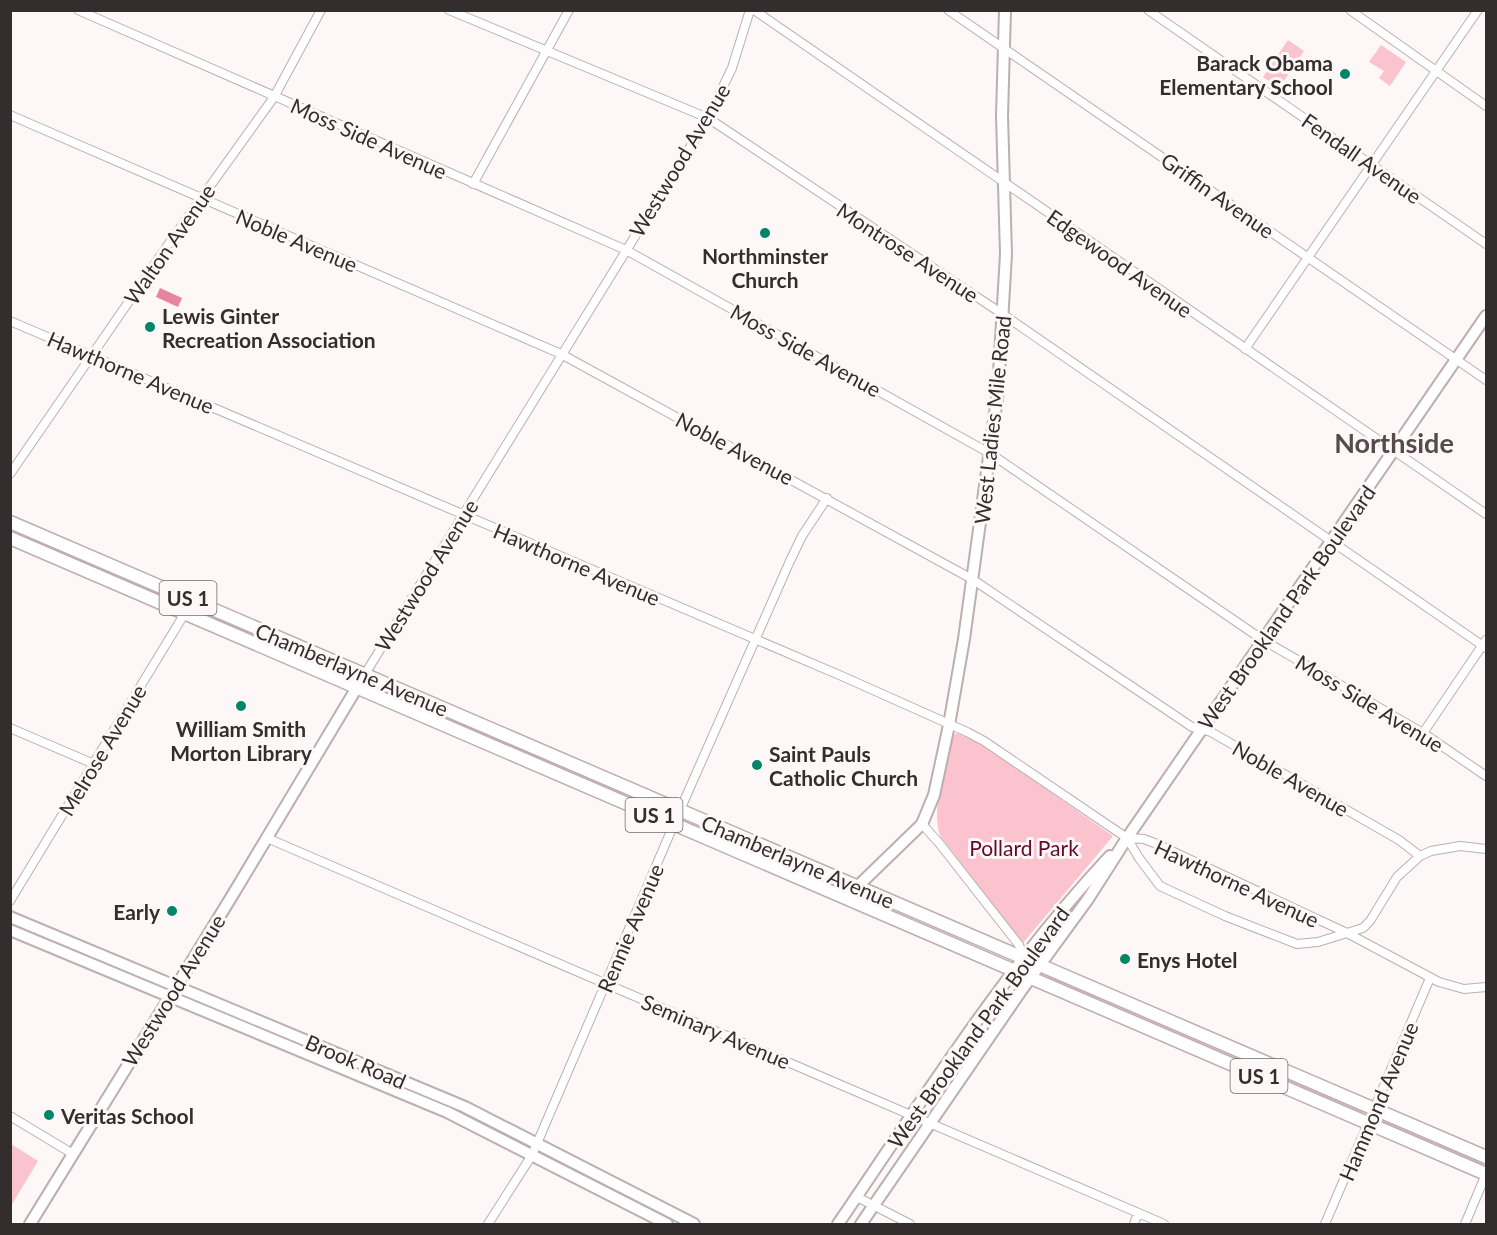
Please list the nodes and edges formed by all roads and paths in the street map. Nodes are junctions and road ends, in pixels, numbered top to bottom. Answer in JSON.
{"nodes":[{"id":1,"x":78,"y":10,"type":"edge"},
{"id":2,"x":321,"y":10,"type":"edge"},
{"id":3,"x":449,"y":10,"type":"edge"},
{"id":4,"x":569,"y":10,"type":"edge"},
{"id":5,"x":752,"y":10,"type":"edge"},
{"id":6,"x":948,"y":10,"type":"edge"},
{"id":7,"x":1005,"y":10,"type":"edge"},
{"id":8,"x":1148,"y":10,"type":"edge"},
{"id":9,"x":1350,"y":10,"type":"edge"},
{"id":10,"x":1478,"y":10,"type":"edge"},
{"id":11,"x":1003,"y":47,"type":"junction"},
{"id":12,"x":547,"y":51,"type":"junction"},
{"id":13,"x":1437,"y":72,"type":"junction"},
{"id":14,"x":274,"y":97,"type":"junction"},
{"id":15,"x":1486,"y":106,"type":"edge"},
{"id":16,"x":10,"y":115,"type":"edge"},
{"id":17,"x":708,"y":118,"type":"junction"},
{"id":18,"x":1371,"y":165,"type":"junction"},
{"id":19,"x":1005,"y":183,"type":"junction"},
{"id":20,"x":473,"y":184,"type":"junction"},
{"id":21,"x":201,"y":198,"type":"junction"},
{"id":22,"x":1486,"y":244,"type":"edge"},
{"id":23,"x":626,"y":250,"type":"junction"},
{"id":24,"x":1308,"y":257,"type":"junction"},
{"id":25,"x":1004,"y":315,"type":"junction"},
{"id":26,"x":1486,"y":316,"type":"edge"},
{"id":27,"x":10,"y":321,"type":"edge"},
{"id":28,"x":1245,"y":349,"type":"junction"},
{"id":29,"x":561,"y":354,"type":"junction"},
{"id":30,"x":92,"y":355,"type":"junction"},
{"id":31,"x":1457,"y":359,"type":"junction"},
{"id":32,"x":1486,"y":380,"type":"edge"},
{"id":33,"x":1394,"y":450,"type":"junction"},
{"id":34,"x":990,"y":454,"type":"junction"},
{"id":35,"x":10,"y":474,"type":"edge"},
{"id":36,"x":827,"y":498,"type":"junction"},
{"id":37,"x":1486,"y":514,"type":"edge"},
{"id":38,"x":463,"y":515,"type":"junction"},
{"id":39,"x":10,"y":522,"type":"edge"},
{"id":40,"x":10,"y":538,"type":"edge"},
{"id":41,"x":1331,"y":542,"type":"junction"},
{"id":42,"x":972,"y":579,"type":"junction"},
{"id":43,"x":199,"y":603,"type":"junction"},
{"id":44,"x":185,"y":614,"type":"junction"},
{"id":45,"x":755,"y":640,"type":"junction"},
{"id":46,"x":1263,"y":640,"type":"junction"},
{"id":47,"x":1485,"y":644,"type":"edge"},
{"id":48,"x":365,"y":674,"type":"junction"},
{"id":49,"x":357,"y":687,"type":"junction"},
{"id":50,"x":949,"y":724,"type":"junction"},
{"id":51,"x":10,"y":728,"type":"edge"},
{"id":52,"x":1202,"y":730,"type":"junction"},
{"id":53,"x":1423,"y":733,"type":"junction"},
{"id":54,"x":94,"y":764,"type":"junction"},
{"id":55,"x":1486,"y":776,"type":"edge"},
{"id":56,"x":680,"y":810,"type":"junction"},
{"id":57,"x":675,"y":824,"type":"junction"},
{"id":58,"x":922,"y":824,"type":"junction"},
{"id":59,"x":267,"y":838,"type":"junction"},
{"id":60,"x":1127,"y":838,"type":"junction"},
{"id":61,"x":1486,"y":849,"type":"edge"},
{"id":62,"x":1420,"y":856,"type":"junction"},
{"id":63,"x":858,"y":886,"type":"junction"},
{"id":64,"x":843,"y":897,"type":"junction"},
{"id":65,"x":10,"y":901,"type":"edge"},
{"id":66,"x":10,"y":917,"type":"edge"},
{"id":67,"x":10,"y":930,"type":"edge"},
{"id":68,"x":1347,"y":933,"type":"junction"},
{"id":69,"x":1024,"y":958,"type":"junction"},
{"id":70,"x":1041,"y":965,"type":"junction"},
{"id":71,"x":1014,"y":970,"type":"junction"},
{"id":72,"x":1032,"y":977,"type":"junction"},
{"id":73,"x":1431,"y":978,"type":"junction"},
{"id":74,"x":606,"y":984,"type":"junction"},
{"id":75,"x":175,"y":986,"type":"junction"},
{"id":76,"x":1486,"y":987,"type":"edge"},
{"id":77,"x":169,"y":996,"type":"junction"},
{"id":78,"x":1374,"y":1109,"type":"junction"},
{"id":79,"x":913,"y":1115,"type":"junction"},
{"id":80,"x":10,"y":1116,"type":"edge"},
{"id":81,"x":932,"y":1123,"type":"junction"},
{"id":82,"x":1368,"y":1123,"type":"junction"},
{"id":83,"x":535,"y":1143,"type":"junction"},
{"id":84,"x":73,"y":1154,"type":"junction"},
{"id":85,"x":532,"y":1155,"type":"junction"},
{"id":86,"x":1486,"y":1157,"type":"edge"},
{"id":87,"x":1486,"y":1174,"type":"edge"},
{"id":88,"x":857,"y":1197,"type":"junction"},
{"id":89,"x":874,"y":1206,"type":"junction"},
{"id":90,"x":669,"y":1212,"type":"junction"},
{"id":91,"x":1138,"y":1213,"type":"junction"},
{"id":92,"x":30,"y":1224,"type":"edge"},
{"id":93,"x":488,"y":1224,"type":"edge"},
{"id":94,"x":664,"y":1224,"type":"edge"},
{"id":95,"x":694,"y":1224,"type":"edge"},
{"id":96,"x":838,"y":1224,"type":"edge"},
{"id":97,"x":861,"y":1224,"type":"edge"},
{"id":98,"x":910,"y":1224,"type":"edge"},
{"id":99,"x":1134,"y":1224,"type":"edge"},
{"id":100,"x":1164,"y":1224,"type":"edge"},
{"id":101,"x":1325,"y":1224,"type":"edge"},
{"id":102,"x":1465,"y":1224,"type":"edge"}],
"edges":[{"from":1,"to":14,"type":"street","name":"Moss Side Avenue"},
{"from":2,"to":14,"type":"street","name":"Walton Avenue"},
{"from":3,"to":12,"type":"street","name":"Montrose Avenue"},
{"from":4,"to":12,"type":"street"},
{"from":5,"to":17,"type":"street","name":"Westwood Avenue"},
{"from":5,"to":19,"type":"street","name":"Edgewood Avenue"},
{"from":6,"to":11,"type":"street","name":"Griffin Avenue"},
{"from":7,"to":11,"type":"main road","name":"West Ladies Mile Road"},
{"from":8,"to":18,"type":"street","name":"Fendall Avenue"},
{"from":9,"to":13,"type":"street"},
{"from":10,"to":13,"type":"street"},
{"from":11,"to":19,"type":"main road","name":"West Ladies Mile Road"},
{"from":11,"to":24,"type":"street","name":"Griffin Avenue"},
{"from":12,"to":17,"type":"street","name":"Montrose Avenue"},
{"from":12,"to":20,"type":"street"},
{"from":13,"to":15,"type":"street"},
{"from":13,"to":18,"type":"street"},
{"from":14,"to":20,"type":"street","name":"Moss Side Avenue"},
{"from":14,"to":21,"type":"street","name":"Walton Avenue"},
{"from":16,"to":21,"type":"street","name":"Noble Avenue"},
{"from":17,"to":23,"type":"street","name":"Westwood Avenue"},
{"from":17,"to":25,"type":"street","name":"Montrose Avenue"},
{"from":18,"to":22,"type":"street","name":"Fendall Avenue"},
{"from":18,"to":24,"type":"street"},
{"from":19,"to":25,"type":"main road","name":"West Ladies Mile Road"},
{"from":19,"to":28,"type":"street","name":"Edgewood Avenue"},
{"from":20,"to":23,"type":"street","name":"Moss Side Avenue"},
{"from":21,"to":29,"type":"street","name":"Noble Avenue"},
{"from":21,"to":30,"type":"street","name":"Walton Avenue"},
{"from":23,"to":29,"type":"street","name":"Westwood Avenue"},
{"from":23,"to":34,"type":"street","name":"Moss Side Avenue"},
{"from":24,"to":28,"type":"street"},
{"from":24,"to":31,"type":"street","name":"Griffin Avenue"},
{"from":25,"to":34,"type":"main road","name":"West Ladies Mile Road"},
{"from":25,"to":41,"type":"street","name":"Montrose Avenue"},
{"from":26,"to":31,"type":"main road","name":"West Brookland Park Boulevard"},
{"from":27,"to":30,"type":"street","name":"Hawthorne Avenue"},
{"from":28,"to":33,"type":"street","name":"Edgewood Avenue"},
{"from":29,"to":36,"type":"street","name":"Noble Avenue"},
{"from":29,"to":38,"type":"street","name":"Westwood Avenue"},
{"from":30,"to":35,"type":"street","name":"Walton Avenue"},
{"from":30,"to":38,"type":"street","name":"Hawthorne Avenue"},
{"from":31,"to":32,"type":"street","name":"Griffin Avenue"},
{"from":31,"to":33,"type":"main road","name":"West Brookland Park Boulevard"},
{"from":33,"to":37,"type":"street","name":"Edgewood Avenue"},
{"from":33,"to":41,"type":"main road","name":"West Brookland Park Boulevard"},
{"from":34,"to":42,"type":"main road","name":"West Ladies Mile Road"},
{"from":34,"to":46,"type":"street","name":"Moss Side Avenue"},
{"from":36,"to":42,"type":"street","name":"Noble Avenue"},
{"from":36,"to":45,"type":"street","name":"Rennie Avenue"},
{"from":38,"to":45,"type":"street","name":"Hawthorne Avenue"},
{"from":38,"to":48,"type":"street","name":"Westwood Avenue"},
{"from":39,"to":43,"type":"main road","name":"Chamberlayne Avenue","number":"US 1"},
{"from":40,"to":44,"type":"main road","name":"Chamberlayne Avenue","number":"US 1"},
{"from":41,"to":46,"type":"main road","name":"West Brookland Park Boulevard"},
{"from":41,"to":47,"type":"street","name":"Montrose Avenue"},
{"from":42,"to":50,"type":"main road","name":"West Ladies Mile Road"},
{"from":42,"to":52,"type":"street","name":"Noble Avenue"},
{"from":43,"to":44,"type":"street","name":"Melrose Avenue"},
{"from":43,"to":48,"type":"main road","name":"Chamberlayne Avenue","number":"US 1"},
{"from":44,"to":49,"type":"main road","name":"Chamberlayne Avenue","number":"US 1"},
{"from":44,"to":54,"type":"street","name":"Melrose Avenue"},
{"from":45,"to":50,"type":"street","name":"Hawthorne Avenue"},
{"from":45,"to":56,"type":"street","name":"Rennie Avenue"},
{"from":46,"to":52,"type":"main road","name":"West Brookland Park Boulevard"},
{"from":46,"to":53,"type":"street","name":"Moss Side Avenue"},
{"from":47,"to":53,"type":"street"},
{"from":48,"to":49,"type":"main road","name":"Westwood Avenue"},
{"from":48,"to":56,"type":"main road","name":"Chamberlayne Avenue","number":"US 1"},
{"from":49,"to":57,"type":"main road","name":"Chamberlayne Avenue","number":"US 1"},
{"from":49,"to":59,"type":"main road","name":"Westwood Avenue"},
{"from":50,"to":58,"type":"main road","name":"West Ladies Mile Road"},
{"from":50,"to":60,"type":"street","name":"Hawthorne Avenue"},
{"from":51,"to":54,"type":"street"},
{"from":52,"to":60,"type":"main road","name":"West Brookland Park Boulevard"},
{"from":52,"to":62,"type":"street","name":"Noble Avenue"},
{"from":53,"to":55,"type":"street","name":"Moss Side Avenue"},
{"from":54,"to":65,"type":"street","name":"Melrose Avenue"},
{"from":56,"to":57,"type":"street","name":"Rennie Avenue"},
{"from":56,"to":63,"type":"main road","name":"Chamberlayne Avenue","number":"US 1"},
{"from":57,"to":64,"type":"main road","name":"Chamberlayne Avenue","number":"US 1"},
{"from":57,"to":74,"type":"street","name":"Rennie Avenue"},
{"from":58,"to":63,"type":"main road","name":"West Ladies Mile Road"},
{"from":58,"to":69,"type":"street"},
{"from":59,"to":74,"type":"street","name":"Seminary Avenue"},
{"from":59,"to":75,"type":"main road","name":"Westwood Avenue"},
{"from":60,"to":68,"type":"street","name":"Hawthorne Avenue"},
{"from":60,"to":68,"type":"street","name":"Hawthorne Avenue"},
{"from":60,"to":69,"type":"main road","name":"West Brookland Park Boulevard"},
{"from":60,"to":70,"type":"main road","name":"West Brookland Park Boulevard"},
{"from":61,"to":62,"type":"street"},
{"from":62,"to":68,"type":"street"},
{"from":63,"to":64,"type":"main road","name":"West Ladies Mile Road"},
{"from":63,"to":69,"type":"main road","name":"Chamberlayne Avenue","number":"US 1"},
{"from":64,"to":71,"type":"main road","name":"Chamberlayne Avenue","number":"US 1"},
{"from":66,"to":75,"type":"main road","name":"Brook Road"},
{"from":67,"to":77,"type":"main road","name":"Brook Road"},
{"from":68,"to":73,"type":"street","name":"Hawthorne Avenue"},
{"from":69,"to":70,"type":"main road","name":"Chamberlayne Avenue","number":"US 1"},
{"from":69,"to":71,"type":"main road","name":"West Brookland Park Boulevard"},
{"from":70,"to":72,"type":"main road","name":"West Brookland Park Boulevard"},
{"from":70,"to":78,"type":"main road","name":"Chamberlayne Avenue","number":"US 1"},
{"from":71,"to":72,"type":"main road","name":"Chamberlayne Avenue","number":"US 1"},
{"from":71,"to":79,"type":"main road","name":"West Brookland Park Boulevard"},
{"from":72,"to":81,"type":"main road","name":"West Brookland Park Boulevard"},
{"from":72,"to":82,"type":"main road","name":"Chamberlayne Avenue","number":"US 1"},
{"from":73,"to":76,"type":"street","name":"Hawthorne Avenue"},
{"from":73,"to":78,"type":"street","name":"Hammond Avenue"},
{"from":74,"to":79,"type":"street","name":"Seminary Avenue"},
{"from":74,"to":83,"type":"street","name":"Rennie Avenue"},
{"from":75,"to":77,"type":"main road","name":"Westwood Avenue"},
{"from":75,"to":83,"type":"main road","name":"Brook Road"},
{"from":77,"to":84,"type":"main road","name":"Westwood Avenue"},
{"from":77,"to":85,"type":"main road","name":"Brook Road"},
{"from":78,"to":82,"type":"street","name":"Hammond Avenue"},
{"from":78,"to":86,"type":"main road","name":"Chamberlayne Avenue","number":"US 1"},
{"from":79,"to":81,"type":"street","name":"Seminary Avenue"},
{"from":79,"to":88,"type":"main road","name":"West Brookland Park Boulevard"},
{"from":80,"to":84,"type":"street"},
{"from":81,"to":89,"type":"main road","name":"West Brookland Park Boulevard"},
{"from":81,"to":91,"type":"street","name":"Seminary Avenue"},
{"from":82,"to":87,"type":"main road","name":"Chamberlayne Avenue","number":"US 1"},
{"from":82,"to":101,"type":"street","name":"Hammond Avenue"},
{"from":83,"to":85,"type":"street","name":"Rennie Avenue"},
{"from":83,"to":90,"type":"main road","name":"Brook Road"},
{"from":84,"to":92,"type":"main road","name":"Westwood Avenue"},
{"from":85,"to":93,"type":"street","name":"Rennie Avenue"},
{"from":85,"to":94,"type":"main road","name":"Brook Road"},
{"from":87,"to":102,"type":"street"},
{"from":88,"to":89,"type":"street"},
{"from":88,"to":96,"type":"main road","name":"West Brookland Park Boulevard"},
{"from":89,"to":97,"type":"main road","name":"West Brookland Park Boulevard"},
{"from":89,"to":98,"type":"street"},
{"from":90,"to":94,"type":"street"},
{"from":90,"to":95,"type":"main road","name":"Brook Road"},
{"from":91,"to":99,"type":"street"},
{"from":91,"to":100,"type":"street","name":"Seminary Avenue"}]}
